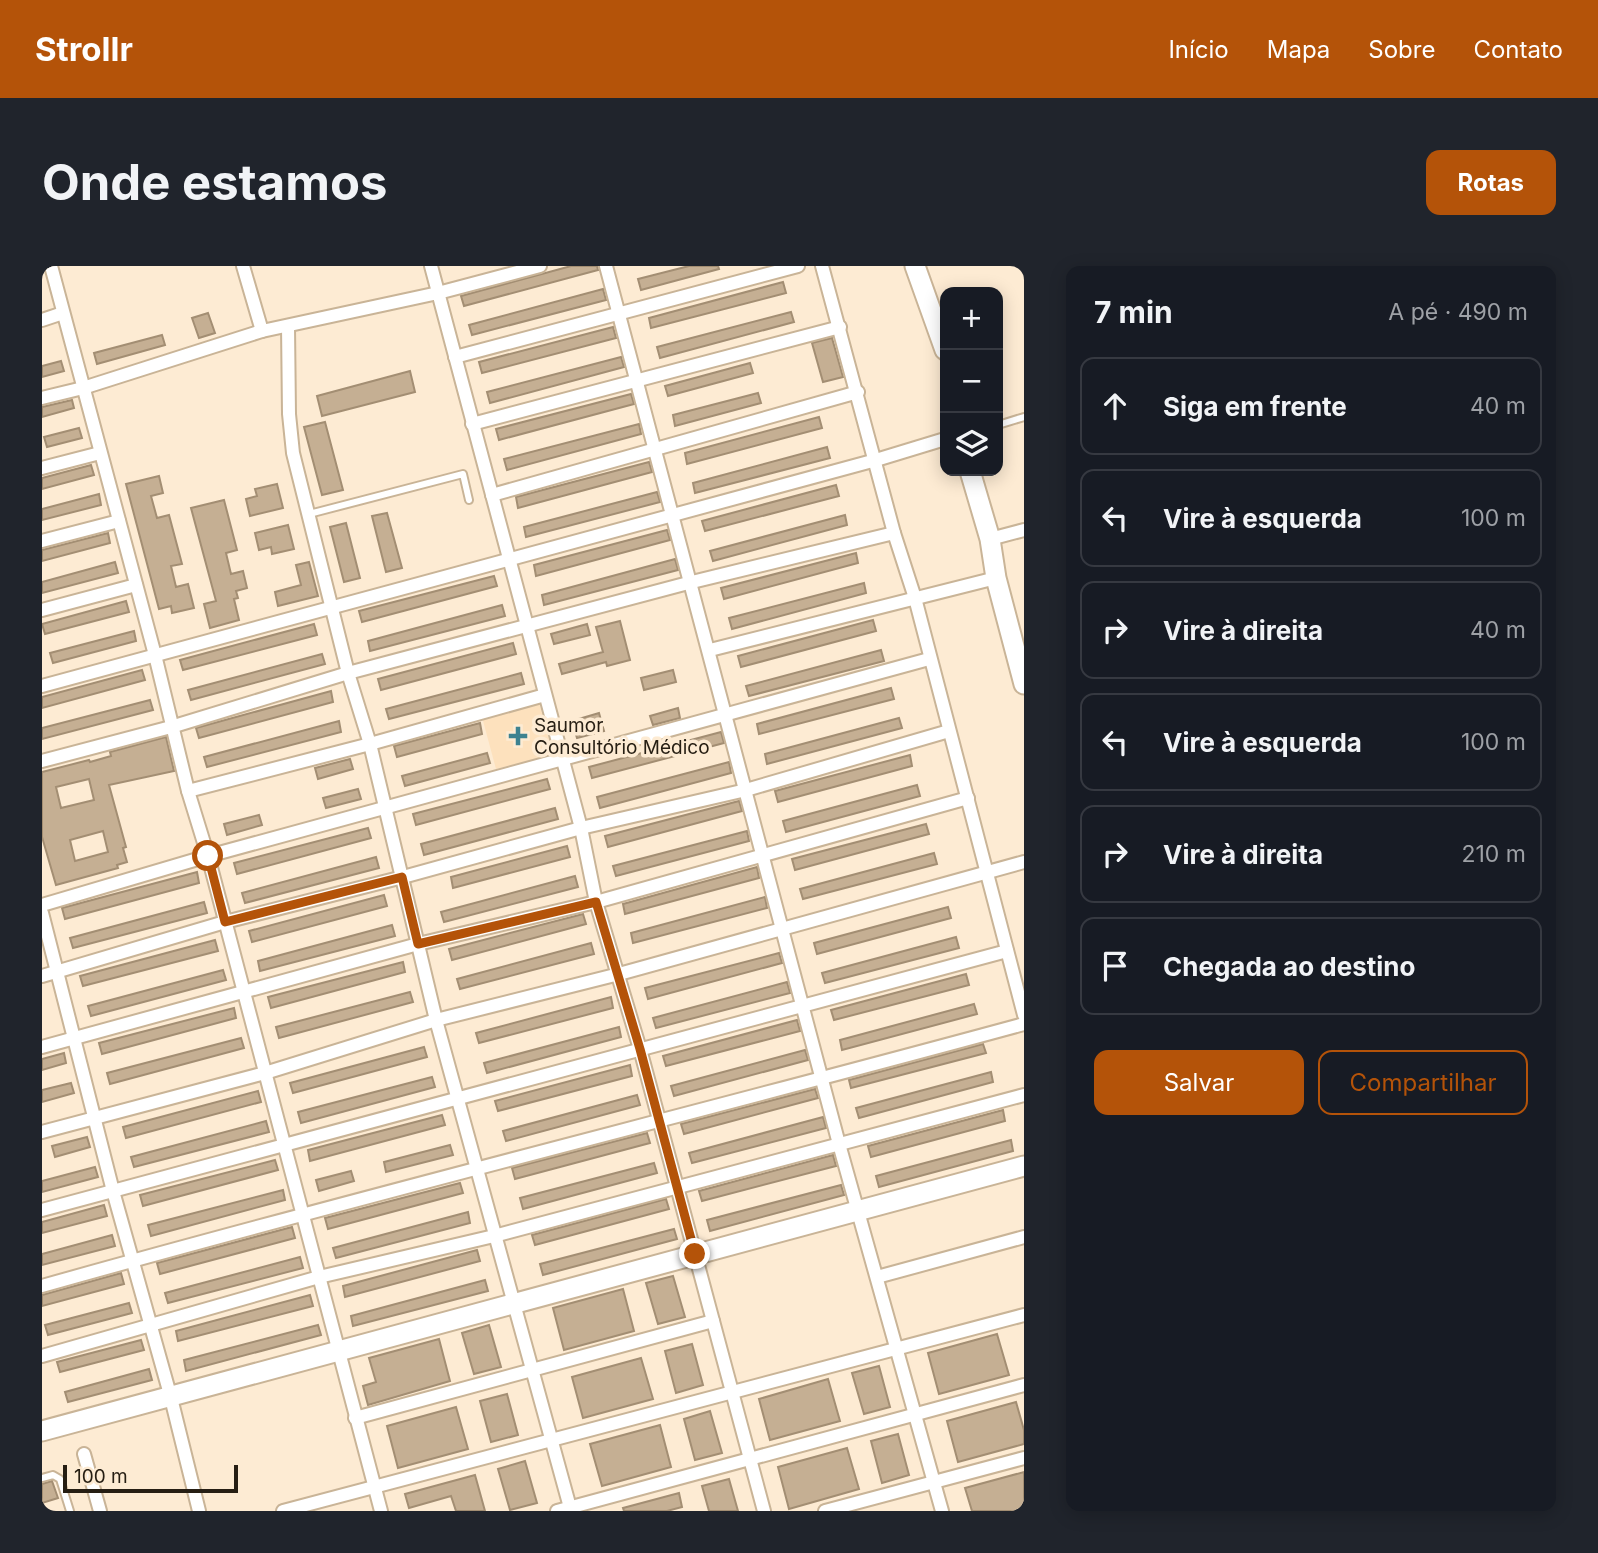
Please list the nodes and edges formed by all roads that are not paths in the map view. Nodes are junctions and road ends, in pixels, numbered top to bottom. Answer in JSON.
{"nodes":[{"id":1,"x":51,"y":266,"type":"edge"},
{"id":2,"x":243,"y":266,"type":"edge"},
{"id":3,"x":430,"y":266,"type":"edge"},
{"id":4,"x":540,"y":266,"type":"edge"},
{"id":5,"x":606,"y":266,"type":"edge"},
{"id":6,"x":798,"y":266,"type":"edge"},
{"id":7,"x":822,"y":266,"type":"edge"},
{"id":8,"x":915,"y":266,"type":"edge"},
{"id":9,"x":438,"y":293,"type":"junction"},
{"id":10,"x":63,"y":313,"type":"junction"},
{"id":11,"x":619,"y":314,"type":"junction"},
{"id":12,"x":42,"y":320,"type":"edge"},
{"id":13,"x":288,"y":326,"type":"junction"},
{"id":14,"x":840,"y":327,"type":"junction"},
{"id":15,"x":262,"y":331,"type":"junction"},
{"id":16,"x":940,"y":336,"type":"edge"},
{"id":17,"x":455,"y":357,"type":"junction"},
{"id":18,"x":638,"y":381,"type":"junction"},
{"id":19,"x":83,"y":387,"type":"junction"},
{"id":20,"x":858,"y":392,"type":"junction"},
{"id":21,"x":42,"y":398,"type":"edge"},
{"id":22,"x":1024,"y":418,"type":"edge"},
{"id":23,"x":472,"y":424,"type":"junction"},
{"id":24,"x":1003,"y":424,"type":"edge"},
{"id":25,"x":940,"y":441,"type":"edge"},
{"id":26,"x":656,"y":449,"type":"junction"},
{"id":27,"x":100,"y":453,"type":"junction"},
{"id":28,"x":876,"y":460,"type":"junction"},
{"id":29,"x":42,"y":468,"type":"edge"},
{"id":30,"x":971,"y":476,"type":"edge"},
{"id":31,"x":492,"y":495,"type":"junction"},
{"id":32,"x":469,"y":500,"type":"dead end"},
{"id":33,"x":309,"y":514,"type":"junction"},
{"id":34,"x":674,"y":515,"type":"junction"},
{"id":35,"x":118,"y":521,"type":"junction"},
{"id":36,"x":1024,"y":530,"type":"edge"},
{"id":37,"x":894,"y":533,"type":"junction"},
{"id":38,"x":990,"y":539,"type":"junction"},
{"id":39,"x":42,"y":541,"type":"edge"},
{"id":40,"x":509,"y":559,"type":"junction"},
{"id":41,"x":996,"y":578,"type":"junction"},
{"id":42,"x":692,"y":582,"type":"junction"},
{"id":43,"x":136,"y":585,"type":"junction"},
{"id":44,"x":915,"y":598,"type":"junction"},
{"id":45,"x":332,"y":607,"type":"junction"},
{"id":46,"x":42,"y":610,"type":"edge"},
{"id":47,"x":527,"y":626,"type":"junction"},
{"id":48,"x":710,"y":650,"type":"junction"},
{"id":49,"x":155,"y":655,"type":"junction"},
{"id":50,"x":929,"y":659,"type":"junction"},
{"id":51,"x":348,"y":673,"type":"junction"},
{"id":52,"x":1024,"y":684,"type":"edge"},
{"id":53,"x":42,"y":686,"type":"edge"},
{"id":54,"x":545,"y":695,"type":"junction"},
{"id":55,"x":727,"y":714,"type":"junction"},
{"id":56,"x":171,"y":727,"type":"junction"},
{"id":57,"x":948,"y":731,"type":"junction"},
{"id":58,"x":370,"y":744,"type":"junction"},
{"id":59,"x":563,"y":759,"type":"junction"},
{"id":60,"x":42,"y":761,"type":"edge"},
{"id":61,"x":746,"y":790,"type":"junction"},
{"id":62,"x":188,"y":791,"type":"junction"},
{"id":63,"x":968,"y":798,"type":"junction"},
{"id":64,"x":385,"y":808,"type":"junction"},
{"id":65,"x":581,"y":828,"type":"junction"},
{"id":66,"x":208,"y":856,"type":"junction"},
{"id":67,"x":765,"y":856,"type":"junction"},
{"id":68,"x":1024,"y":862,"type":"edge"},
{"id":69,"x":986,"y":873,"type":"junction"},
{"id":70,"x":402,"y":877,"type":"junction"},
{"id":71,"x":596,"y":902,"type":"junction"},
{"id":72,"x":42,"y":905,"type":"edge"},
{"id":73,"x":42,"y":913,"type":"edge"},
{"id":74,"x":225,"y":922,"type":"junction"},
{"id":75,"x":783,"y":927,"type":"junction"},
{"id":76,"x":418,"y":944,"type":"junction"},
{"id":77,"x":1007,"y":951,"type":"junction"},
{"id":78,"x":57,"y":972,"type":"junction"},
{"id":79,"x":619,"y":974,"type":"junction"},
{"id":80,"x":42,"y":976,"type":"edge"},
{"id":81,"x":243,"y":992,"type":"junction"},
{"id":82,"x":804,"y":1006,"type":"junction"},
{"id":83,"x":1024,"y":1015,"type":"edge"},
{"id":84,"x":436,"y":1020,"type":"junction"},
{"id":85,"x":1024,"y":1024,"type":"edge"},
{"id":86,"x":74,"y":1038,"type":"junction"},
{"id":87,"x":42,"y":1047,"type":"edge"},
{"id":88,"x":640,"y":1049,"type":"junction"},
{"id":89,"x":265,"y":1073,"type":"junction"},
{"id":90,"x":824,"y":1078,"type":"junction"},
{"id":91,"x":1024,"y":1095,"type":"edge"},
{"id":92,"x":457,"y":1098,"type":"junction"},
{"id":93,"x":94,"y":1118,"type":"junction"},
{"id":94,"x":659,"y":1119,"type":"junction"},
{"id":95,"x":42,"y":1132,"type":"edge"},
{"id":96,"x":839,"y":1144,"type":"junction"},
{"id":97,"x":284,"y":1145,"type":"junction"},
{"id":98,"x":1024,"y":1166,"type":"edge"},
{"id":99,"x":476,"y":1168,"type":"junction"},
{"id":100,"x":678,"y":1186,"type":"junction"},
{"id":101,"x":113,"y":1191,"type":"junction"},
{"id":102,"x":42,"y":1210,"type":"edge"},
{"id":103,"x":859,"y":1210,"type":"junction"},
{"id":104,"x":303,"y":1215,"type":"junction"},
{"id":105,"x":494,"y":1236,"type":"junction"},
{"id":106,"x":1024,"y":1237,"type":"edge"},
{"id":107,"x":695,"y":1254,"type":"junction"},
{"id":108,"x":132,"y":1260,"type":"junction"},
{"id":109,"x":877,"y":1277,"type":"junction"},
{"id":110,"x":318,"y":1278,"type":"junction"},
{"id":111,"x":42,"y":1286,"type":"edge"},
{"id":112,"x":514,"y":1304,"type":"junction"},
{"id":113,"x":1024,"y":1315,"type":"edge"},
{"id":114,"x":713,"y":1321,"type":"junction"},
{"id":115,"x":149,"y":1326,"type":"junction"},
{"id":116,"x":897,"y":1349,"type":"junction"},
{"id":117,"x":338,"y":1352,"type":"junction"},
{"id":118,"x":42,"y":1356,"type":"edge"},
{"id":119,"x":532,"y":1370,"type":"junction"},
{"id":120,"x":1024,"y":1385,"type":"edge"},
{"id":121,"x":733,"y":1392,"type":"junction"},
{"id":122,"x":171,"y":1398,"type":"junction"},
{"id":123,"x":915,"y":1415,"type":"junction"},
{"id":124,"x":355,"y":1418,"type":"junction"},
{"id":125,"x":42,"y":1431,"type":"edge"},
{"id":126,"x":551,"y":1440,"type":"junction"},
{"id":127,"x":84,"y":1454,"type":"dead end"},
{"id":128,"x":1024,"y":1458,"type":"edge"},
{"id":129,"x":751,"y":1460,"type":"junction"},
{"id":130,"x":42,"y":1478,"type":"edge"},
{"id":131,"x":934,"y":1483,"type":"junction"},
{"id":132,"x":375,"y":1487,"type":"junction"},
{"id":133,"x":571,"y":1509,"type":"edge"},
{"id":134,"x":70,"y":1511,"type":"edge"},
{"id":135,"x":100,"y":1511,"type":"edge"},
{"id":136,"x":199,"y":1511,"type":"edge"},
{"id":137,"x":283,"y":1511,"type":"edge"},
{"id":138,"x":381,"y":1511,"type":"edge"},
{"id":139,"x":557,"y":1511,"type":"edge"},
{"id":140,"x":764,"y":1511,"type":"edge"},
{"id":141,"x":825,"y":1511,"type":"edge"},
{"id":142,"x":942,"y":1511,"type":"edge"}],
"edges":[{"from":1,"to":10,"type":"street"},
{"from":2,"to":15,"type":"street"},
{"from":3,"to":9,"type":"street"},
{"from":4,"to":9,"type":"street"},
{"from":5,"to":11,"type":"street"},
{"from":6,"to":11,"type":"street"},
{"from":7,"to":14,"type":"street"},
{"from":8,"to":16,"type":"street"},
{"from":9,"to":13,"type":"street"},
{"from":9,"to":17,"type":"street"},
{"from":10,"to":12,"type":"street"},
{"from":10,"to":19,"type":"street"},
{"from":11,"to":17,"type":"street"},
{"from":11,"to":18,"type":"street"},
{"from":13,"to":15,"type":"street"},
{"from":13,"to":33,"type":"street"},
{"from":14,"to":18,"type":"street"},
{"from":14,"to":20,"type":"street"},
{"from":15,"to":19,"type":"street"},
{"from":17,"to":23,"type":"street"},
{"from":18,"to":23,"type":"street"},
{"from":18,"to":26,"type":"street"},
{"from":19,"to":21,"type":"street"},
{"from":19,"to":27,"type":"street"},
{"from":20,"to":26,"type":"street"},
{"from":20,"to":28,"type":"street"},
{"from":22,"to":24,"type":"lane"},
{"from":23,"to":31,"type":"street"},
{"from":25,"to":28,"type":"street"},
{"from":26,"to":31,"type":"street"},
{"from":26,"to":34,"type":"street"},
{"from":27,"to":29,"type":"street"},
{"from":27,"to":35,"type":"street"},
{"from":28,"to":34,"type":"street"},
{"from":28,"to":37,"type":"street"},
{"from":30,"to":38,"type":"street"},
{"from":31,"to":40,"type":"street"},
{"from":32,"to":33,"type":"lane"},
{"from":33,"to":45,"type":"street"},
{"from":34,"to":40,"type":"street"},
{"from":34,"to":42,"type":"street"},
{"from":35,"to":39,"type":"street"},
{"from":35,"to":43,"type":"street"},
{"from":36,"to":38,"type":"street"},
{"from":37,"to":42,"type":"street"},
{"from":37,"to":44,"type":"street"},
{"from":38,"to":41,"type":"street"},
{"from":40,"to":45,"type":"street"},
{"from":40,"to":47,"type":"street"},
{"from":41,"to":44,"type":"street"},
{"from":41,"to":52,"type":"street"},
{"from":42,"to":47,"type":"street"},
{"from":42,"to":48,"type":"street"},
{"from":43,"to":46,"type":"street"},
{"from":43,"to":49,"type":"street"},
{"from":44,"to":48,"type":"street"},
{"from":44,"to":50,"type":"street"},
{"from":45,"to":49,"type":"street"},
{"from":45,"to":51,"type":"street"},
{"from":47,"to":51,"type":"street"},
{"from":47,"to":54,"type":"street"},
{"from":48,"to":55,"type":"street"},
{"from":49,"to":53,"type":"street"},
{"from":49,"to":56,"type":"street"},
{"from":50,"to":55,"type":"street"},
{"from":50,"to":57,"type":"street"},
{"from":51,"to":56,"type":"street"},
{"from":51,"to":58,"type":"street"},
{"from":54,"to":58,"type":"street"},
{"from":54,"to":59,"type":"street"},
{"from":55,"to":59,"type":"street"},
{"from":55,"to":61,"type":"street"},
{"from":56,"to":60,"type":"street"},
{"from":56,"to":62,"type":"street"},
{"from":57,"to":61,"type":"street"},
{"from":57,"to":63,"type":"street"},
{"from":58,"to":62,"type":"street"},
{"from":58,"to":64,"type":"street"},
{"from":59,"to":64,"type":"street"},
{"from":59,"to":65,"type":"street"},
{"from":61,"to":65,"type":"street"},
{"from":61,"to":67,"type":"street"},
{"from":62,"to":66,"type":"street"},
{"from":63,"to":67,"type":"street"},
{"from":63,"to":69,"type":"street"},
{"from":64,"to":66,"type":"street"},
{"from":64,"to":70,"type":"street"},
{"from":65,"to":70,"type":"street"},
{"from":65,"to":71,"type":"street"},
{"from":66,"to":72,"type":"street"},
{"from":66,"to":74,"type":"street"},
{"from":67,"to":71,"type":"street"},
{"from":67,"to":75,"type":"street"},
{"from":68,"to":69,"type":"street"},
{"from":69,"to":75,"type":"street"},
{"from":69,"to":77,"type":"street"},
{"from":70,"to":74,"type":"street"},
{"from":70,"to":76,"type":"street"},
{"from":71,"to":76,"type":"street"},
{"from":71,"to":79,"type":"street"},
{"from":73,"to":78,"type":"street"},
{"from":74,"to":78,"type":"street"},
{"from":74,"to":81,"type":"street"},
{"from":75,"to":79,"type":"street"},
{"from":75,"to":82,"type":"street"},
{"from":76,"to":81,"type":"street"},
{"from":76,"to":84,"type":"street"},
{"from":77,"to":82,"type":"street"},
{"from":77,"to":83,"type":"street"},
{"from":78,"to":80,"type":"street"},
{"from":78,"to":86,"type":"street"},
{"from":79,"to":84,"type":"street"},
{"from":79,"to":88,"type":"street"},
{"from":81,"to":86,"type":"street"},
{"from":81,"to":89,"type":"street"},
{"from":82,"to":88,"type":"street"},
{"from":82,"to":90,"type":"street"},
{"from":84,"to":89,"type":"street"},
{"from":84,"to":92,"type":"street"},
{"from":85,"to":90,"type":"street"},
{"from":86,"to":87,"type":"street"},
{"from":86,"to":93,"type":"street"},
{"from":88,"to":92,"type":"street"},
{"from":88,"to":94,"type":"street"},
{"from":89,"to":93,"type":"street"},
{"from":89,"to":97,"type":"street"},
{"from":90,"to":94,"type":"street"},
{"from":90,"to":96,"type":"street"},
{"from":91,"to":96,"type":"street"},
{"from":92,"to":97,"type":"street"},
{"from":92,"to":99,"type":"street"},
{"from":93,"to":95,"type":"street"},
{"from":93,"to":101,"type":"street"},
{"from":94,"to":99,"type":"street"},
{"from":94,"to":100,"type":"street"},
{"from":96,"to":100,"type":"street"},
{"from":96,"to":103,"type":"street"},
{"from":97,"to":101,"type":"street"},
{"from":97,"to":104,"type":"street"},
{"from":98,"to":103,"type":"street"},
{"from":99,"to":104,"type":"street"},
{"from":99,"to":105,"type":"street"},
{"from":100,"to":105,"type":"street"},
{"from":100,"to":107,"type":"street"},
{"from":101,"to":102,"type":"street"},
{"from":101,"to":108,"type":"street"},
{"from":103,"to":107,"type":"street"},
{"from":103,"to":109,"type":"street"},
{"from":104,"to":108,"type":"street"},
{"from":104,"to":110,"type":"street"},
{"from":105,"to":110,"type":"street"},
{"from":105,"to":112,"type":"street"},
{"from":106,"to":109,"type":"street"},
{"from":107,"to":112,"type":"street"},
{"from":107,"to":114,"type":"street"},
{"from":108,"to":111,"type":"street"},
{"from":108,"to":115,"type":"street"},
{"from":109,"to":116,"type":"street"},
{"from":110,"to":115,"type":"street"},
{"from":110,"to":117,"type":"street"},
{"from":112,"to":117,"type":"street"},
{"from":112,"to":119,"type":"street"},
{"from":113,"to":116,"type":"street"},
{"from":114,"to":119,"type":"street"},
{"from":114,"to":121,"type":"street"},
{"from":115,"to":118,"type":"street"},
{"from":115,"to":122,"type":"street"},
{"from":116,"to":121,"type":"street"},
{"from":116,"to":123,"type":"street"},
{"from":117,"to":122,"type":"street"},
{"from":117,"to":124,"type":"street"},
{"from":119,"to":124,"type":"street"},
{"from":119,"to":126,"type":"street"},
{"from":120,"to":123,"type":"street"},
{"from":121,"to":126,"type":"street"},
{"from":121,"to":129,"type":"street"},
{"from":122,"to":125,"type":"street"},
{"from":122,"to":136,"type":"street"},
{"from":123,"to":129,"type":"street"},
{"from":123,"to":131,"type":"street"},
{"from":124,"to":132,"type":"street"},
{"from":126,"to":132,"type":"street"},
{"from":126,"to":133,"type":"street"},
{"from":127,"to":135,"type":"street"},
{"from":128,"to":131,"type":"street"},
{"from":129,"to":133,"type":"street"},
{"from":129,"to":140,"type":"street"},
{"from":130,"to":134,"type":"lane"},
{"from":131,"to":141,"type":"street"},
{"from":131,"to":142,"type":"street"},
{"from":132,"to":137,"type":"street"},
{"from":132,"to":138,"type":"street"},
{"from":133,"to":139,"type":"street"}]}
